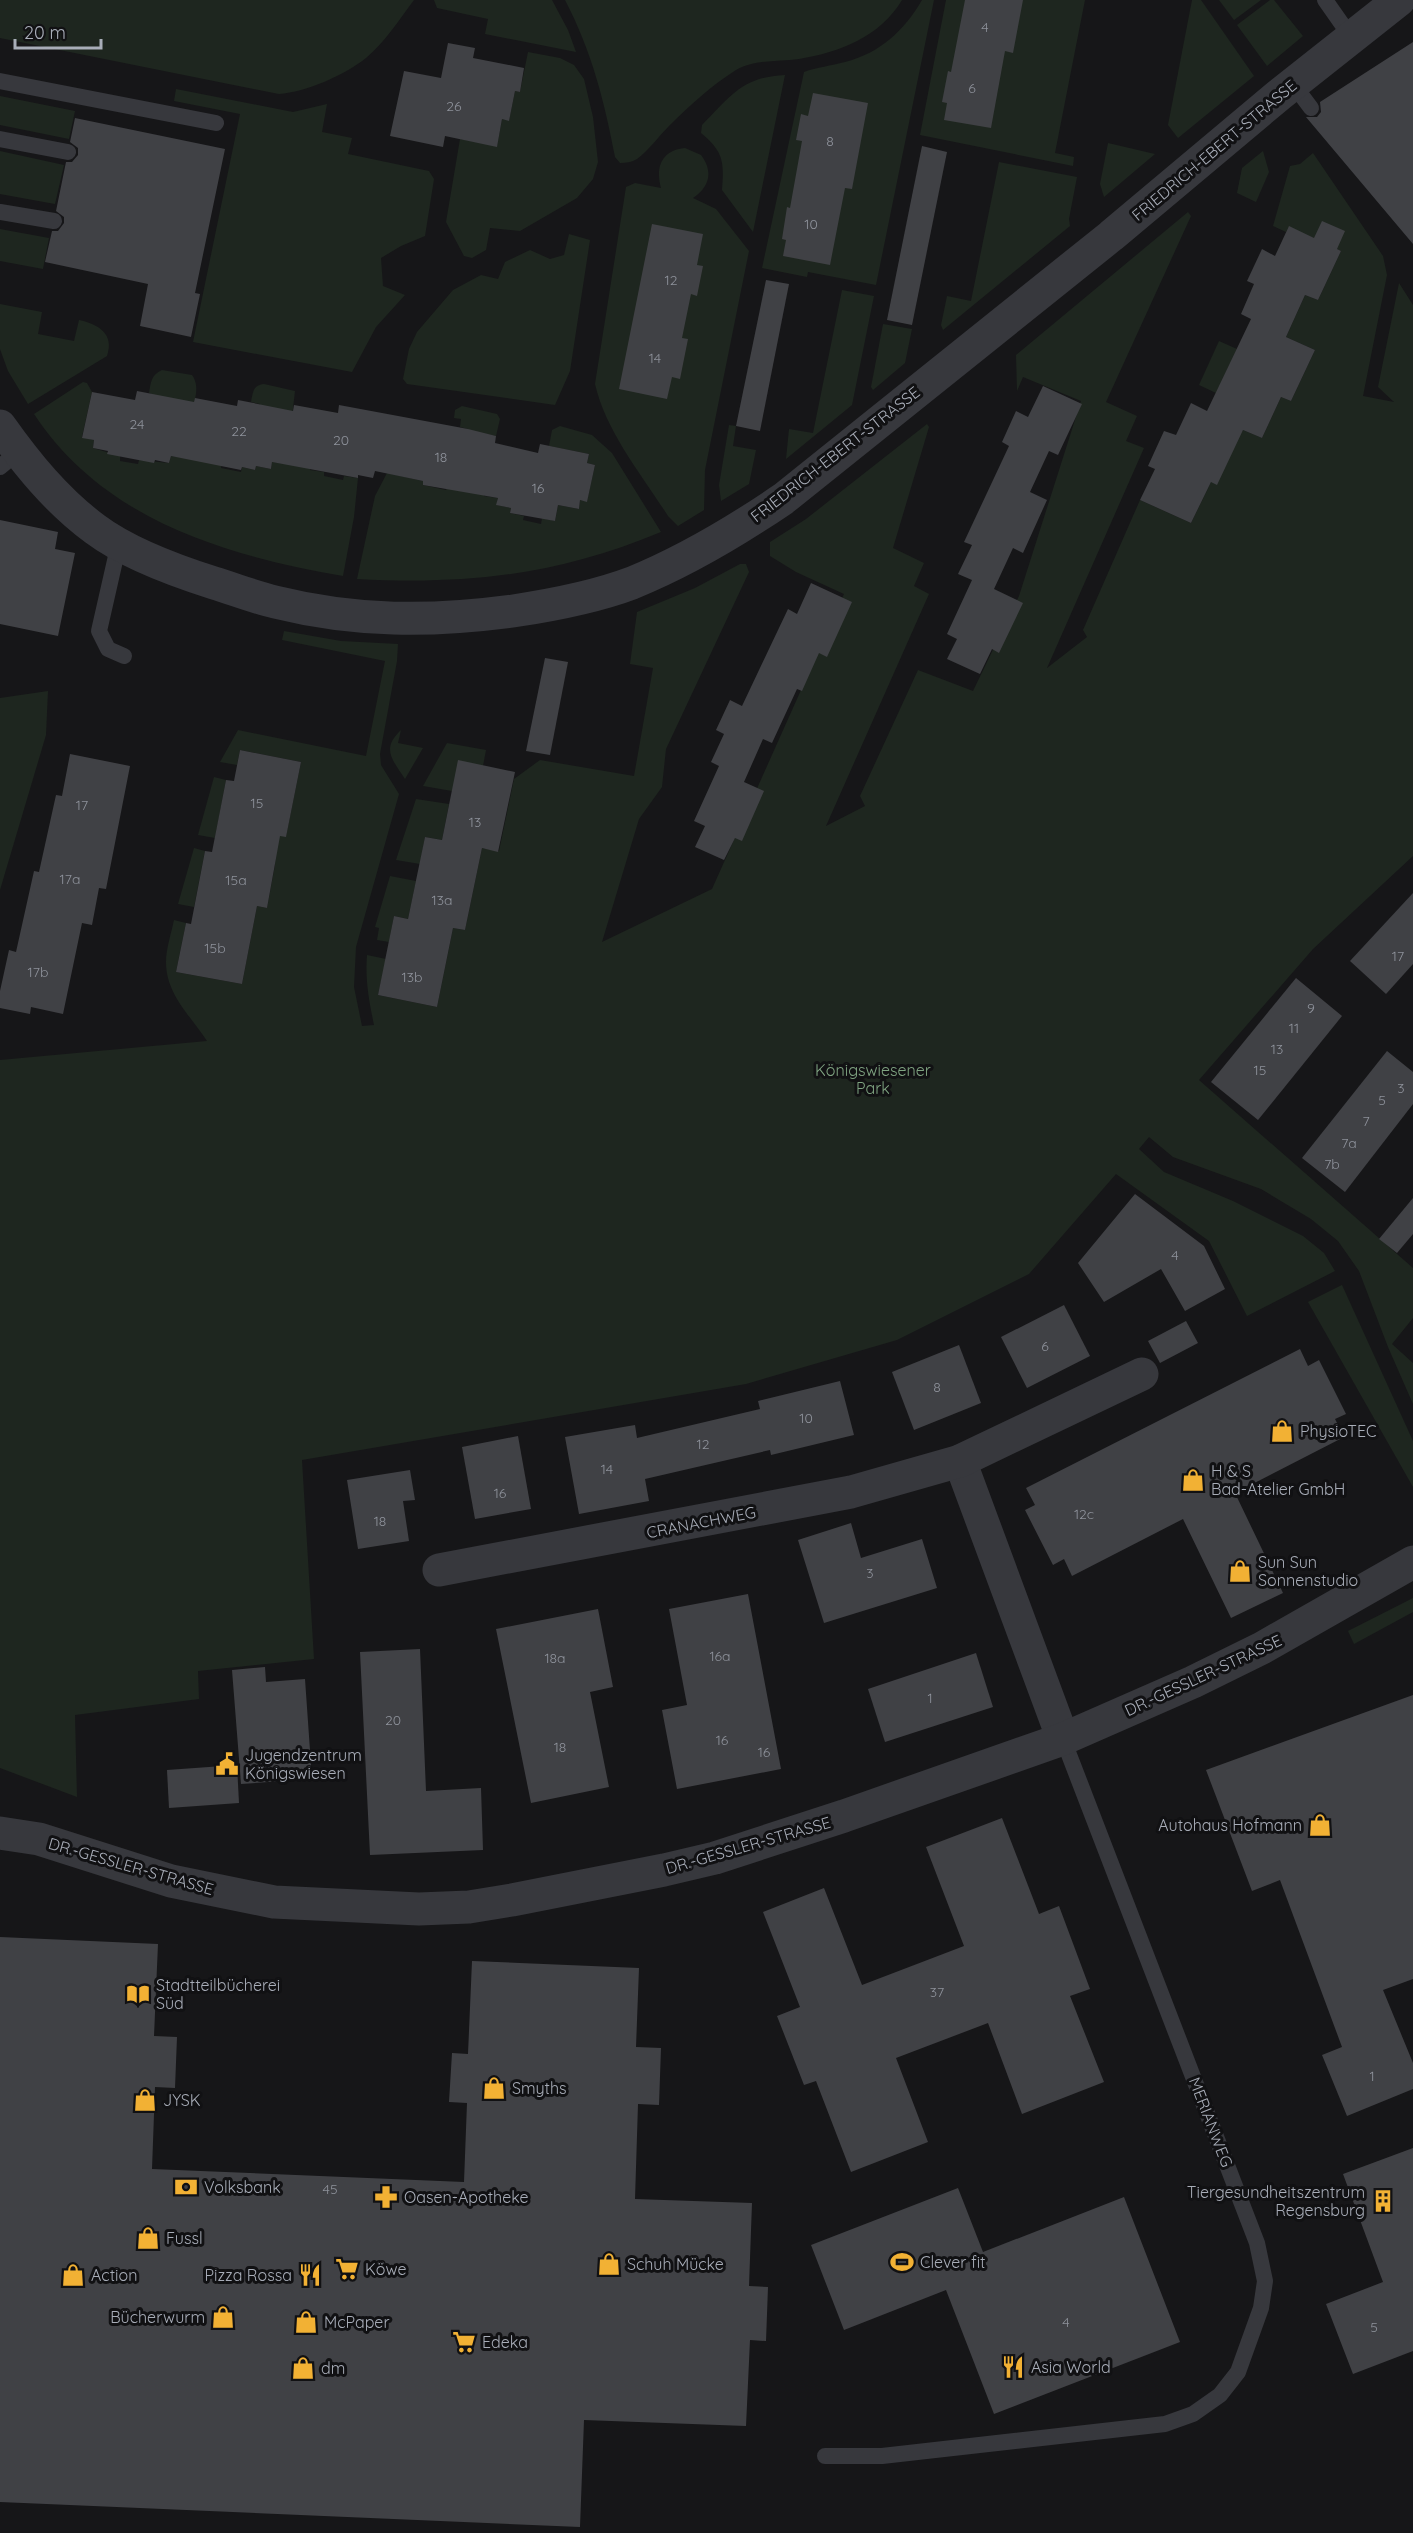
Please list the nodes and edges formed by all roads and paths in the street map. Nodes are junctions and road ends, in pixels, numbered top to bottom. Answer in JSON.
{"nodes":[{"id":1,"x":1325,"y":0,"type":"edge"},
{"id":2,"x":1399,"y":0,"type":"edge"},
{"id":3,"x":1351,"y":37,"type":"junction"},
{"id":4,"x":0,"y":81,"type":"edge"},
{"id":5,"x":216,"y":123,"type":"dead end"},
{"id":6,"x":0,"y":139,"type":"edge"},
{"id":7,"x":68,"y":152,"type":"dead end"},
{"id":8,"x":0,"y":212,"type":"edge"},
{"id":9,"x":54,"y":221,"type":"dead end"},
{"id":10,"x":6,"y":448,"type":"edge"},
{"id":11,"x":119,"y":543,"type":"junction"},
{"id":12,"x":124,"y":656,"type":"dead end"},
{"id":13,"x":1142,"y":1374,"type":"dead end"},
{"id":14,"x":960,"y":1461,"type":"junction"},
{"id":15,"x":1413,"y":1562,"type":"edge"},
{"id":16,"x":439,"y":1570,"type":"dead end"},
{"id":17,"x":1063,"y":1739,"type":"junction"},
{"id":18,"x":0,"y":1818,"type":"edge"},
{"id":19,"x":0,"y":1833,"type":"edge"},
{"id":20,"x":39,"y":1839,"type":"junction"},
{"id":21,"x":825,"y":2456,"type":"dead end"}],
"edges":[{"from":1,"to":3,"type":"lane"},
{"from":2,"to":3,"type":"street","name":"FRIEDRICH-EBERT-STRASSE"},
{"from":3,"to":11,"type":"street","name":"FRIEDRICH-EBERT-STRASSE"},
{"from":4,"to":5,"type":"lane"},
{"from":6,"to":7,"type":"lane"},
{"from":8,"to":9,"type":"lane"},
{"from":10,"to":11,"type":"street","name":"FRIEDRICH-EBERT-STRASSE"},
{"from":11,"to":12,"type":"lane"},
{"from":13,"to":14,"type":"street","name":"CRANACHWEG"},
{"from":14,"to":16,"type":"street","name":"CRANACHWEG"},
{"from":14,"to":17,"type":"street"},
{"from":15,"to":17,"type":"street","name":"DR.-GESSLER-STRASSE"},
{"from":17,"to":20,"type":"street","name":"DR.-GESSLER-STRASSE"},
{"from":17,"to":21,"type":"lane","name":"MERIANWEG"},
{"from":18,"to":20,"type":"street","name":"DR.-GESSLER-STRASSE"},
{"from":19,"to":20,"type":"street","name":"DR.-GESSLER-STRASSE"}]}
